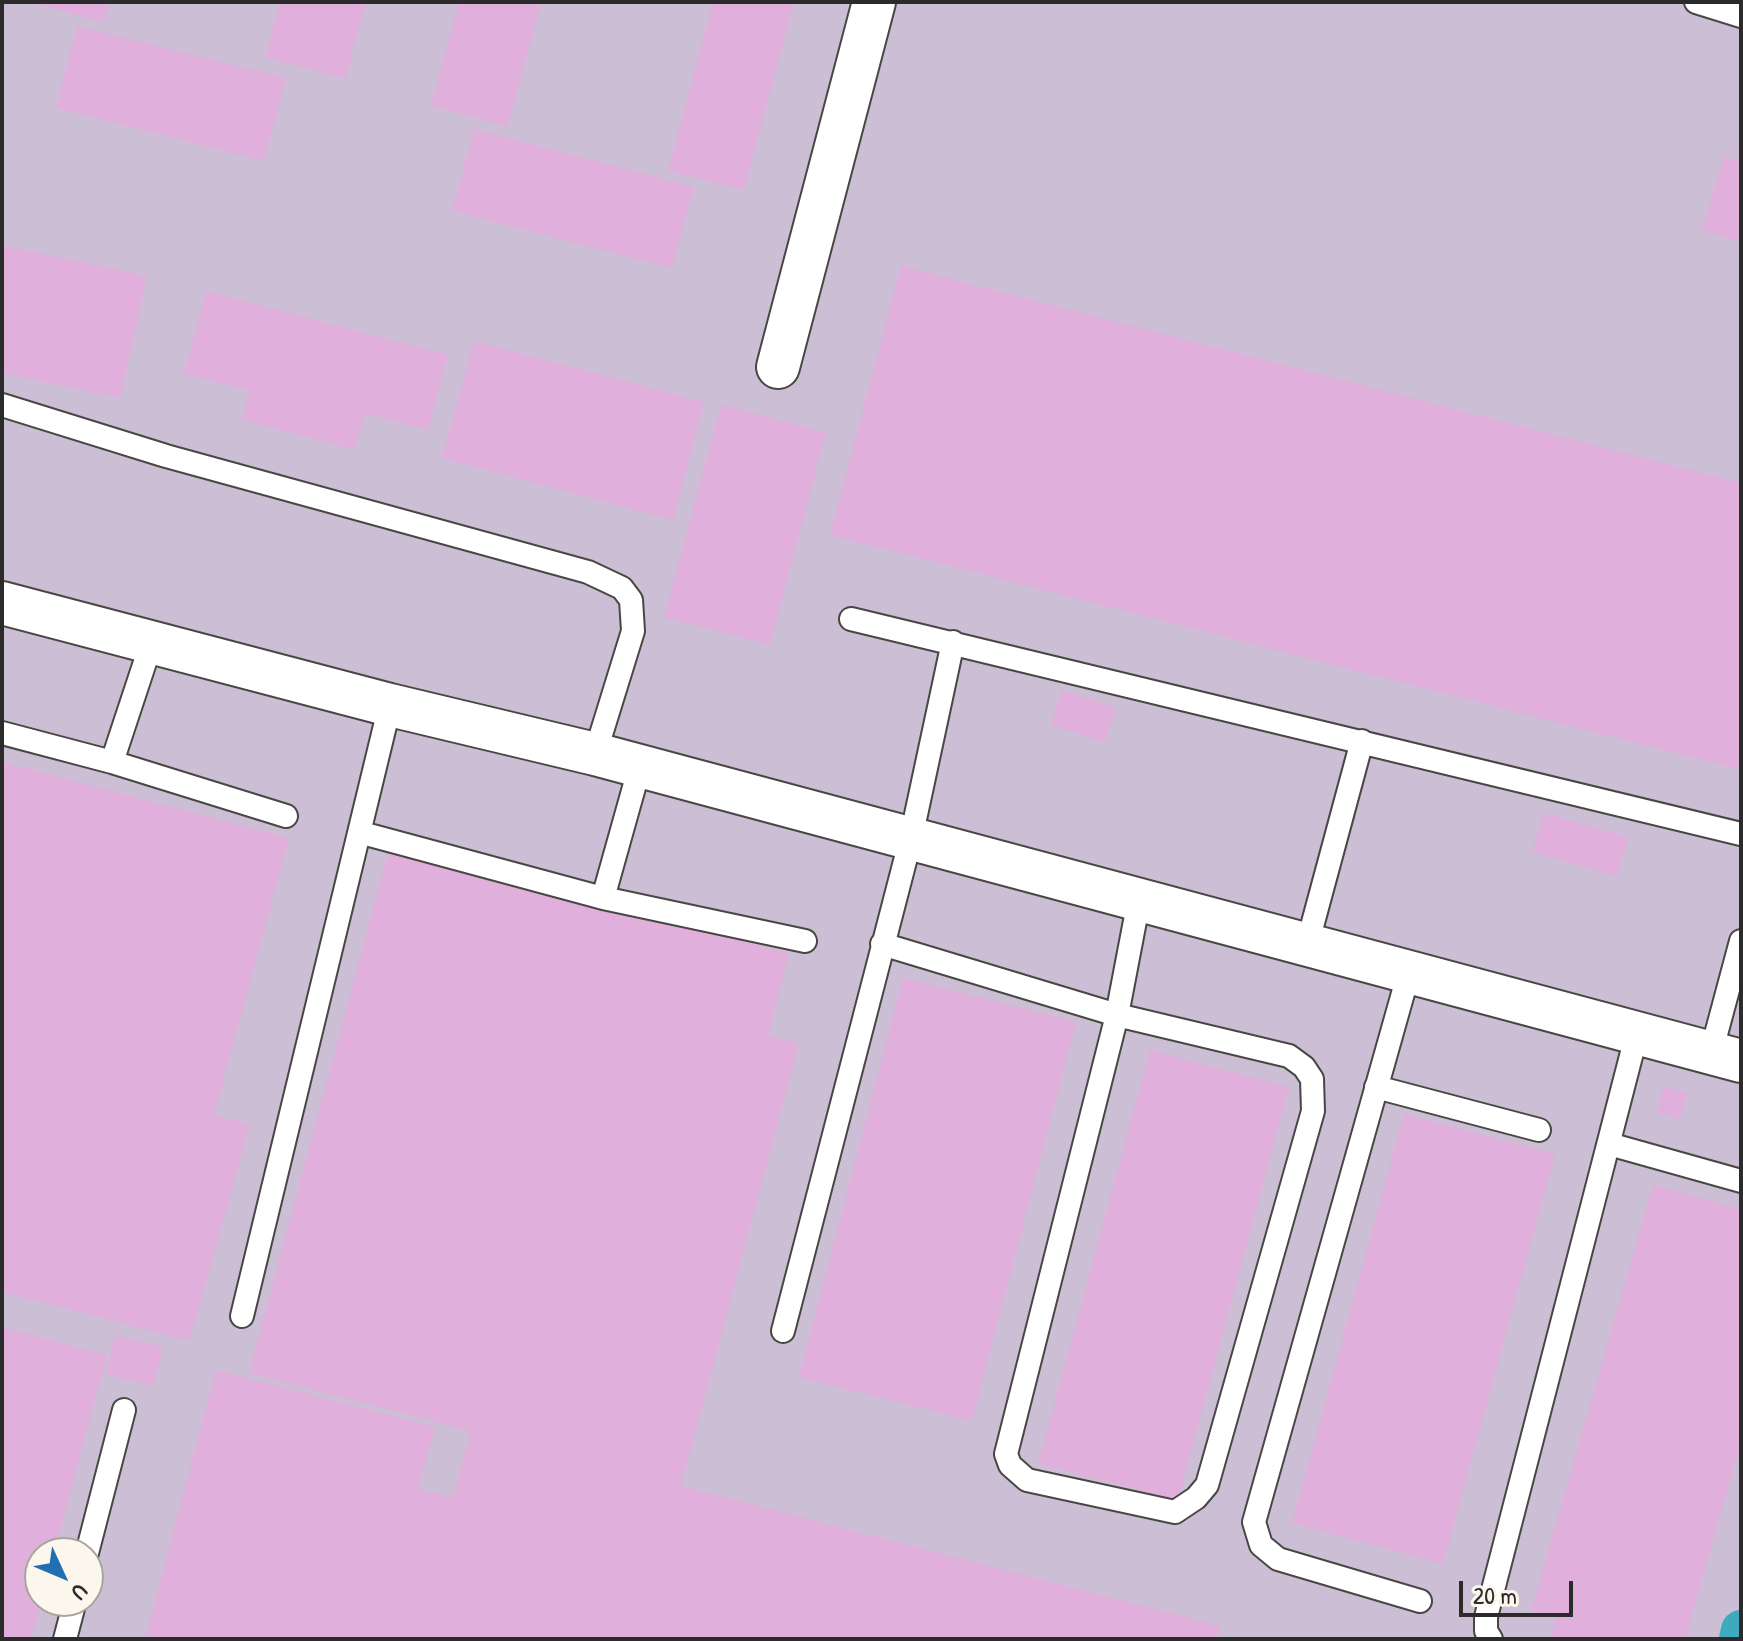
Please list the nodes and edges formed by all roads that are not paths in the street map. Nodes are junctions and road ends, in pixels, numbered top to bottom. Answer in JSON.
{"nodes":[{"id":1,"x":874,"y":2,"type":"edge"},
{"id":2,"x":1696,"y":2,"type":"edge"},
{"id":3,"x":1741,"y":16,"type":"edge"},
{"id":4,"x":778,"y":367,"type":"dead end"},
{"id":5,"x":2,"y":405,"type":"edge"},
{"id":6,"x":2,"y":603,"type":"edge"},
{"id":7,"x":851,"y":619,"type":"dead end"},
{"id":8,"x":152,"y":641,"type":"junction"},
{"id":9,"x":953,"y":642,"type":"junction"},
{"id":10,"x":390,"y":705,"type":"junction"},
{"id":11,"x":2,"y":733,"type":"edge"},
{"id":12,"x":1362,"y":741,"type":"junction"},
{"id":13,"x":595,"y":754,"type":"junction"},
{"id":14,"x":112,"y":762,"type":"junction"},
{"id":15,"x":640,"y":766,"type":"junction"},
{"id":16,"x":286,"y":816,"type":"dead end"},
{"id":17,"x":362,"y":833,"type":"junction"},
{"id":18,"x":1741,"y":834,"type":"edge"},
{"id":19,"x":911,"y":838,"type":"junction"},
{"id":20,"x":603,"y":898,"type":"junction"},
{"id":21,"x":1139,"y":900,"type":"junction"},
{"id":22,"x":805,"y":941,"type":"dead end"},
{"id":23,"x":1741,"y":941,"type":"edge"},
{"id":24,"x":882,"y":944,"type":"junction"},
{"id":25,"x":1307,"y":945,"type":"junction"},
{"id":26,"x":1409,"y":972,"type":"junction"},
{"id":27,"x":1117,"y":1015,"type":"junction"},
{"id":28,"x":1637,"y":1033,"type":"junction"},
{"id":29,"x":1726,"y":1057,"type":"edge"},
{"id":30,"x":1376,"y":1087,"type":"junction"},
{"id":31,"x":1539,"y":1130,"type":"dead end"},
{"id":32,"x":1609,"y":1144,"type":"junction"},
{"id":33,"x":1741,"y":1181,"type":"edge"},
{"id":34,"x":242,"y":1316,"type":"dead end"},
{"id":35,"x":783,"y":1331,"type":"dead end"},
{"id":36,"x":124,"y":1410,"type":"dead end"},
{"id":37,"x":91,"y":1537,"type":"edge"},
{"id":38,"x":1420,"y":1601,"type":"dead end"},
{"id":39,"x":71,"y":1617,"type":"edge"},
{"id":40,"x":65,"y":1639,"type":"edge"},
{"id":41,"x":1491,"y":1639,"type":"edge"}],
"edges":[{"from":1,"to":4,"type":"street"},
{"from":2,"to":3,"type":"lane"},
{"from":5,"to":13,"type":"lane"},
{"from":6,"to":8,"type":"street"},
{"from":7,"to":9,"type":"lane"},
{"from":8,"to":10,"type":"street"},
{"from":8,"to":14,"type":"lane"},
{"from":9,"to":12,"type":"lane"},
{"from":9,"to":19,"type":"lane"},
{"from":10,"to":13,"type":"street"},
{"from":10,"to":17,"type":"lane"},
{"from":11,"to":14,"type":"lane"},
{"from":12,"to":18,"type":"lane"},
{"from":12,"to":25,"type":"lane"},
{"from":13,"to":15,"type":"street"},
{"from":14,"to":16,"type":"lane"},
{"from":15,"to":19,"type":"street"},
{"from":15,"to":20,"type":"lane"},
{"from":17,"to":20,"type":"lane"},
{"from":17,"to":34,"type":"lane"},
{"from":19,"to":21,"type":"street"},
{"from":19,"to":24,"type":"lane"},
{"from":20,"to":22,"type":"lane"},
{"from":21,"to":25,"type":"street"},
{"from":21,"to":27,"type":"lane"},
{"from":23,"to":29,"type":"lane"},
{"from":24,"to":27,"type":"lane"},
{"from":24,"to":35,"type":"lane"},
{"from":25,"to":26,"type":"street"},
{"from":26,"to":28,"type":"street"},
{"from":26,"to":30,"type":"lane"},
{"from":27,"to":27,"type":"lane"},
{"from":28,"to":29,"type":"street"},
{"from":28,"to":32,"type":"lane"},
{"from":30,"to":31,"type":"lane"},
{"from":30,"to":38,"type":"lane"},
{"from":32,"to":33,"type":"lane"},
{"from":32,"to":41,"type":"lane"},
{"from":36,"to":37,"type":"lane"},
{"from":39,"to":40,"type":"lane"}]}
